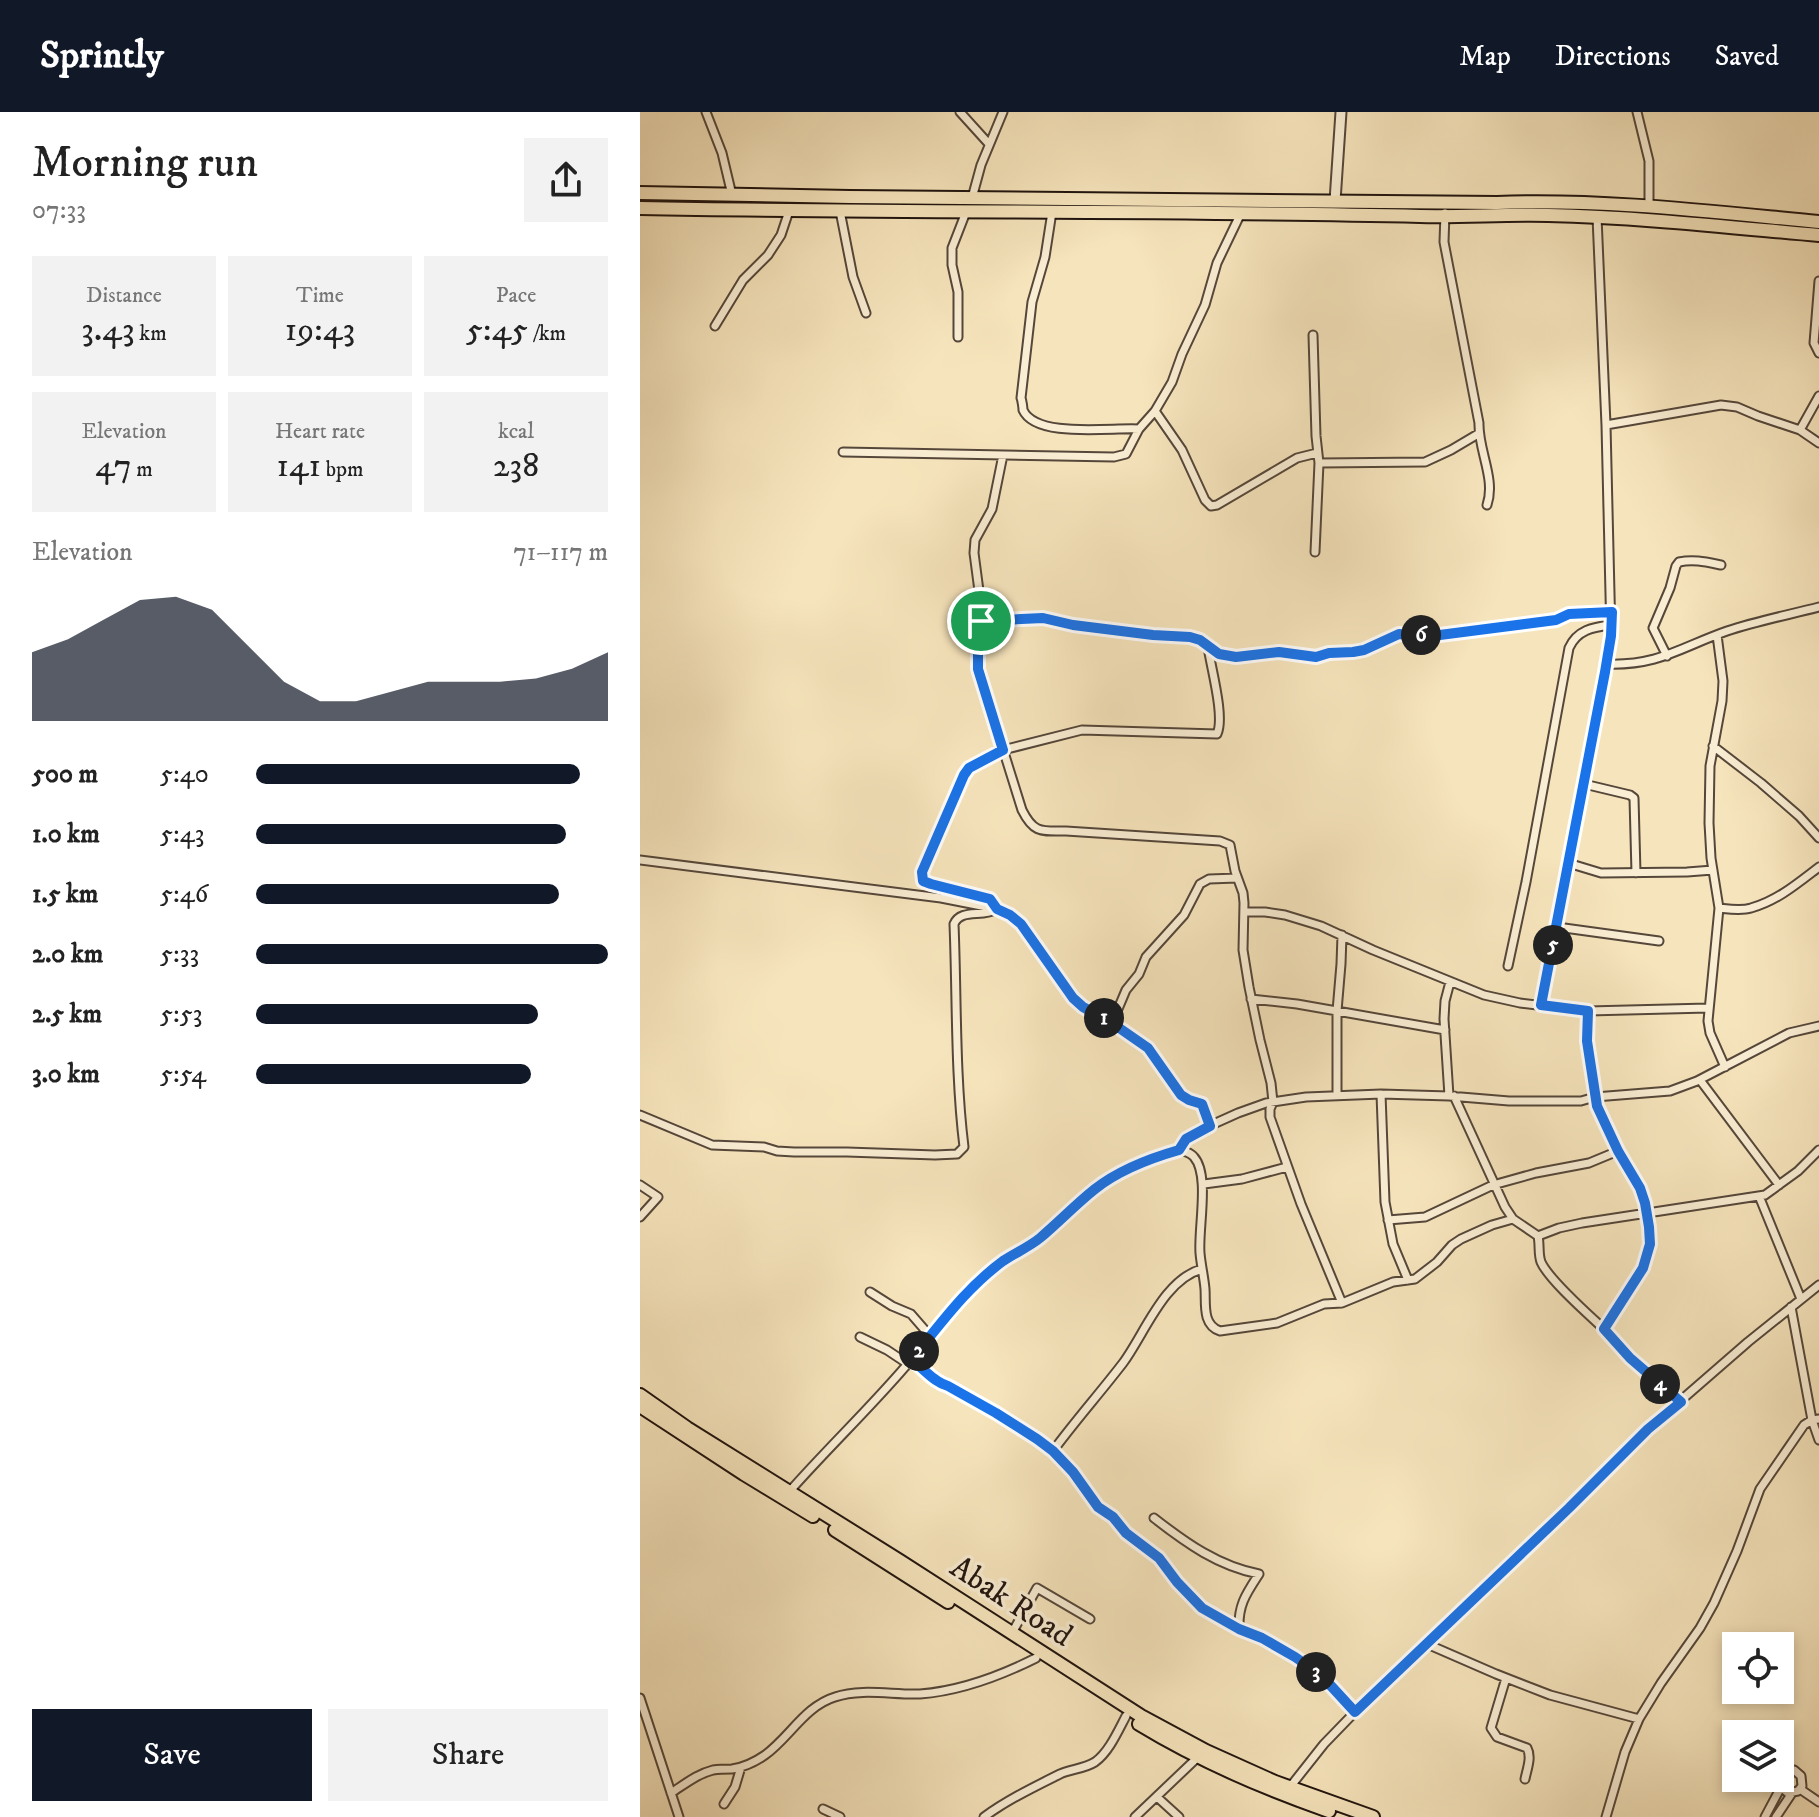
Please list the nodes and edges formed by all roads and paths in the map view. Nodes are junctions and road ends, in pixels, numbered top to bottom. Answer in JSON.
{"nodes":[{"id":1,"x":706,"y":112,"type":"edge"},
{"id":2,"x":960,"y":112,"type":"edge"},
{"id":3,"x":1003,"y":112,"type":"edge"},
{"id":4,"x":1341,"y":112,"type":"edge"},
{"id":5,"x":1637,"y":112,"type":"edge"},
{"id":6,"x":989,"y":144,"type":"junction"},
{"id":7,"x":640,"y":193,"type":"edge"},
{"id":8,"x":732,"y":195,"type":"junction"},
{"id":9,"x":972,"y":198,"type":"junction"},
{"id":10,"x":1335,"y":201,"type":"junction"},
{"id":11,"x":1445,"y":202,"type":"junction"},
{"id":12,"x":1649,"y":207,"type":"junction"},
{"id":13,"x":640,"y":208,"type":"edge"},
{"id":14,"x":789,"y":211,"type":"junction"},
{"id":15,"x":840,"y":211,"type":"junction"},
{"id":16,"x":966,"y":212,"type":"junction"},
{"id":17,"x":1052,"y":212,"type":"junction"},
{"id":18,"x":1241,"y":213,"type":"junction"},
{"id":19,"x":1445,"y":217,"type":"junction"},
{"id":20,"x":1597,"y":217,"type":"junction"},
{"id":21,"x":1818,"y":224,"type":"edge"},
{"id":22,"x":1819,"y":281,"type":"edge"},
{"id":23,"x":866,"y":313,"type":"dead end"},
{"id":24,"x":715,"y":326,"type":"dead end"},
{"id":25,"x":1313,"y":335,"type":"dead end"},
{"id":26,"x":958,"y":337,"type":"dead end"},
{"id":27,"x":1819,"y":353,"type":"edge"},
{"id":28,"x":1819,"y":396,"type":"edge"},
{"id":29,"x":1155,"y":411,"type":"junction"},
{"id":30,"x":1606,"y":425,"type":"junction"},
{"id":31,"x":1139,"y":429,"type":"junction"},
{"id":32,"x":1800,"y":430,"type":"junction"},
{"id":33,"x":1478,"y":434,"type":"junction"},
{"id":34,"x":1819,"y":443,"type":"edge"},
{"id":35,"x":843,"y":452,"type":"dead end"},
{"id":36,"x":1317,"y":453,"type":"junction"},
{"id":37,"x":1003,"y":455,"type":"junction"},
{"id":38,"x":1319,"y":463,"type":"junction"},
{"id":39,"x":1487,"y":505,"type":"dead end"},
{"id":40,"x":1315,"y":552,"type":"dead end"},
{"id":41,"x":1721,"y":565,"type":"dead end"},
{"id":42,"x":1819,"y":607,"type":"edge"},
{"id":43,"x":1612,"y":612,"type":"junction"},
{"id":44,"x":981,"y":621,"type":"junction"},
{"id":45,"x":1611,"y":625,"type":"junction"},
{"id":46,"x":1717,"y":635,"type":"junction"},
{"id":47,"x":1208,"y":647,"type":"junction"},
{"id":48,"x":1667,"y":656,"type":"junction"},
{"id":49,"x":1606,"y":664,"type":"junction"},
{"id":50,"x":1713,"y":746,"type":"junction"},
{"id":51,"x":1003,"y":750,"type":"junction"},
{"id":52,"x":1584,"y":784,"type":"junction"},
{"id":53,"x":1819,"y":838,"type":"edge"},
{"id":54,"x":640,"y":860,"type":"edge"},
{"id":55,"x":1568,"y":863,"type":"junction"},
{"id":56,"x":1819,"y":867,"type":"edge"},
{"id":57,"x":1713,"y":870,"type":"junction"},
{"id":58,"x":1636,"y":873,"type":"junction"},
{"id":59,"x":1237,"y":878,"type":"junction"},
{"id":60,"x":1719,"y":908,"type":"junction"},
{"id":61,"x":997,"y":909,"type":"junction"},
{"id":62,"x":1245,"y":912,"type":"junction"},
{"id":63,"x":1557,"y":927,"type":"junction"},
{"id":64,"x":1342,"y":935,"type":"junction"},
{"id":65,"x":1659,"y":941,"type":"dead end"},
{"id":66,"x":1508,"y":966,"type":"dead end"},
{"id":67,"x":1450,"y":982,"type":"junction"},
{"id":68,"x":1251,"y":999,"type":"junction"},
{"id":69,"x":1541,"y":1005,"type":"junction"},
{"id":70,"x":1708,"y":1008,"type":"junction"},
{"id":71,"x":1337,"y":1011,"type":"junction"},
{"id":72,"x":1588,"y":1011,"type":"junction"},
{"id":73,"x":1112,"y":1023,"type":"junction"},
{"id":74,"x":1819,"y":1026,"type":"edge"},
{"id":75,"x":1445,"y":1030,"type":"junction"},
{"id":76,"x":1725,"y":1067,"type":"junction"},
{"id":77,"x":1700,"y":1080,"type":"junction"},
{"id":78,"x":1381,"y":1094,"type":"junction"},
{"id":79,"x":1337,"y":1095,"type":"junction"},
{"id":80,"x":1452,"y":1096,"type":"junction"},
{"id":81,"x":1595,"y":1097,"type":"junction"},
{"id":82,"x":1273,"y":1102,"type":"junction"},
{"id":83,"x":640,"y":1115,"type":"edge"},
{"id":84,"x":1210,"y":1126,"type":"junction"},
{"id":85,"x":1179,"y":1150,"type":"junction"},
{"id":86,"x":1819,"y":1150,"type":"edge"},
{"id":87,"x":1618,"y":1151,"type":"junction"},
{"id":88,"x":1287,"y":1167,"type":"junction"},
{"id":89,"x":1204,"y":1184,"type":"junction"},
{"id":90,"x":640,"y":1185,"type":"edge"},
{"id":91,"x":1493,"y":1185,"type":"junction"},
{"id":92,"x":1779,"y":1185,"type":"junction"},
{"id":93,"x":1759,"y":1196,"type":"junction"},
{"id":94,"x":1647,"y":1214,"type":"junction"},
{"id":95,"x":640,"y":1217,"type":"edge"},
{"id":96,"x":1513,"y":1219,"type":"junction"},
{"id":97,"x":1388,"y":1220,"type":"junction"},
{"id":98,"x":1538,"y":1236,"type":"junction"},
{"id":99,"x":1202,"y":1269,"type":"junction"},
{"id":100,"x":1408,"y":1280,"type":"junction"},
{"id":101,"x":1819,"y":1285,"type":"edge"},
{"id":102,"x":870,"y":1292,"type":"dead end"},
{"id":103,"x":1801,"y":1299,"type":"junction"},
{"id":104,"x":1342,"y":1303,"type":"junction"},
{"id":105,"x":1791,"y":1307,"type":"junction"},
{"id":106,"x":1604,"y":1329,"type":"junction"},
{"id":107,"x":860,"y":1337,"type":"dead end"},
{"id":108,"x":931,"y":1337,"type":"junction"},
{"id":109,"x":909,"y":1362,"type":"junction"},
{"id":110,"x":640,"y":1395,"type":"edge"},
{"id":111,"x":1681,"y":1402,"type":"junction"},
{"id":112,"x":640,"y":1406,"type":"edge"},
{"id":113,"x":1816,"y":1420,"type":"edge"},
{"id":114,"x":1819,"y":1440,"type":"edge"},
{"id":115,"x":1053,"y":1451,"type":"junction"},
{"id":116,"x":789,"y":1492,"type":"junction"},
{"id":117,"x":1154,"y":1518,"type":"dead end"},
{"id":118,"x":1090,"y":1619,"type":"dead end"},
{"id":119,"x":1239,"y":1629,"type":"junction"},
{"id":120,"x":1010,"y":1637,"type":"junction"},
{"id":121,"x":1427,"y":1644,"type":"junction"},
{"id":122,"x":1036,"y":1658,"type":"junction"},
{"id":123,"x":1506,"y":1678,"type":"junction"},
{"id":124,"x":641,"y":1702,"type":"edge"},
{"id":125,"x":1355,"y":1712,"type":"junction"},
{"id":126,"x":1126,"y":1716,"type":"junction"},
{"id":127,"x":1639,"y":1719,"type":"junction"},
{"id":128,"x":1198,"y":1757,"type":"junction"},
{"id":129,"x":741,"y":1767,"type":"junction"},
{"id":130,"x":1794,"y":1771,"type":"edge"},
{"id":131,"x":1525,"y":1779,"type":"dead end"},
{"id":132,"x":1290,"y":1787,"type":"junction"},
{"id":133,"x":1800,"y":1789,"type":"junction"},
{"id":134,"x":1775,"y":1792,"type":"edge"},
{"id":135,"x":1785,"y":1792,"type":"edge"},
{"id":136,"x":671,"y":1793,"type":"junction"},
{"id":137,"x":1792,"y":1793,"type":"junction"},
{"id":138,"x":1157,"y":1797,"type":"junction"},
{"id":139,"x":1819,"y":1802,"type":"edge"},
{"id":140,"x":724,"y":1804,"type":"dead end"},
{"id":141,"x":823,"y":1809,"type":"dead end"},
{"id":142,"x":679,"y":1817,"type":"edge"},
{"id":143,"x":840,"y":1817,"type":"edge"},
{"id":144,"x":984,"y":1817,"type":"edge"},
{"id":145,"x":1135,"y":1817,"type":"edge"},
{"id":146,"x":1179,"y":1817,"type":"edge"},
{"id":147,"x":1348,"y":1817,"type":"edge"},
{"id":148,"x":1373,"y":1817,"type":"edge"},
{"id":149,"x":1606,"y":1817,"type":"edge"},
{"id":150,"x":1765,"y":1817,"type":"edge"},
{"id":151,"x":1776,"y":1817,"type":"edge"}],
"edges":[{"from":1,"to":8,"type":"street"},
{"from":2,"to":6,"type":"street"},
{"from":3,"to":6,"type":"street"},
{"from":4,"to":10,"type":"street"},
{"from":5,"to":12,"type":"street"},
{"from":6,"to":9,"type":"street"},
{"from":7,"to":8,"type":"highway"},
{"from":8,"to":9,"type":"highway"},
{"from":9,"to":10,"type":"highway"},
{"from":10,"to":11,"type":"highway"},
{"from":11,"to":12,"type":"highway"},
{"from":11,"to":19,"type":"street"},
{"from":12,"to":21,"type":"highway"},
{"from":13,"to":14,"type":"highway"},
{"from":14,"to":15,"type":"highway"},
{"from":14,"to":24,"type":"street"},
{"from":15,"to":16,"type":"highway"},
{"from":15,"to":23,"type":"street"},
{"from":16,"to":17,"type":"highway"},
{"from":16,"to":26,"type":"street"},
{"from":17,"to":18,"type":"highway"},
{"from":17,"to":31,"type":"street"},
{"from":18,"to":19,"type":"highway"},
{"from":18,"to":29,"type":"street"},
{"from":19,"to":20,"type":"highway"},
{"from":19,"to":33,"type":"street"},
{"from":20,"to":21,"type":"highway"},
{"from":20,"to":30,"type":"street"},
{"from":22,"to":27,"type":"street"},
{"from":25,"to":36,"type":"street"},
{"from":28,"to":32,"type":"street"},
{"from":29,"to":31,"type":"street"},
{"from":29,"to":36,"type":"street"},
{"from":30,"to":32,"type":"street"},
{"from":30,"to":43,"type":"street"},
{"from":31,"to":37,"type":"street"},
{"from":32,"to":34,"type":"street"},
{"from":33,"to":38,"type":"street"},
{"from":33,"to":39,"type":"street"},
{"from":35,"to":37,"type":"street"},
{"from":36,"to":38,"type":"street"},
{"from":37,"to":44,"type":"street"},
{"from":38,"to":40,"type":"street"},
{"from":41,"to":48,"type":"street"},
{"from":42,"to":46,"type":"street"},
{"from":43,"to":45,"type":"street"},
{"from":43,"to":47,"type":"street"},
{"from":44,"to":47,"type":"street"},
{"from":44,"to":51,"type":"street"},
{"from":45,"to":49,"type":"street"},
{"from":45,"to":66,"type":"street"},
{"from":46,"to":48,"type":"street"},
{"from":46,"to":50,"type":"street"},
{"from":47,"to":51,"type":"street"},
{"from":48,"to":49,"type":"street"},
{"from":49,"to":52,"type":"street"},
{"from":50,"to":53,"type":"street"},
{"from":50,"to":57,"type":"street"},
{"from":51,"to":59,"type":"street"},
{"from":51,"to":61,"type":"street"},
{"from":52,"to":55,"type":"street"},
{"from":52,"to":58,"type":"street"},
{"from":54,"to":61,"type":"street"},
{"from":55,"to":58,"type":"street"},
{"from":55,"to":63,"type":"street"},
{"from":56,"to":60,"type":"street"},
{"from":57,"to":58,"type":"street"},
{"from":57,"to":60,"type":"street"},
{"from":59,"to":62,"type":"street"},
{"from":59,"to":73,"type":"street"},
{"from":60,"to":70,"type":"street"},
{"from":61,"to":73,"type":"street"},
{"from":61,"to":83,"type":"street"},
{"from":62,"to":64,"type":"street"},
{"from":62,"to":68,"type":"street"},
{"from":63,"to":65,"type":"street"},
{"from":63,"to":69,"type":"street"},
{"from":64,"to":67,"type":"street"},
{"from":64,"to":71,"type":"street"},
{"from":67,"to":69,"type":"street"},
{"from":67,"to":75,"type":"street"},
{"from":68,"to":71,"type":"street"},
{"from":68,"to":82,"type":"street"},
{"from":69,"to":72,"type":"street"},
{"from":70,"to":72,"type":"street"},
{"from":70,"to":76,"type":"street"},
{"from":71,"to":75,"type":"street"},
{"from":71,"to":79,"type":"street"},
{"from":72,"to":81,"type":"street"},
{"from":73,"to":84,"type":"street"},
{"from":74,"to":76,"type":"street"},
{"from":75,"to":80,"type":"street"},
{"from":76,"to":77,"type":"street"},
{"from":77,"to":81,"type":"street"},
{"from":77,"to":92,"type":"street"},
{"from":78,"to":79,"type":"street"},
{"from":78,"to":80,"type":"street"},
{"from":78,"to":97,"type":"street"},
{"from":79,"to":82,"type":"street"},
{"from":80,"to":81,"type":"street"},
{"from":80,"to":91,"type":"street"},
{"from":81,"to":87,"type":"street"},
{"from":82,"to":84,"type":"street"},
{"from":82,"to":88,"type":"street"},
{"from":84,"to":85,"type":"street"},
{"from":85,"to":89,"type":"street"},
{"from":85,"to":108,"type":"street"},
{"from":86,"to":92,"type":"street"},
{"from":87,"to":91,"type":"street"},
{"from":87,"to":94,"type":"street"},
{"from":88,"to":89,"type":"street"},
{"from":88,"to":104,"type":"street"},
{"from":89,"to":99,"type":"street"},
{"from":90,"to":95,"type":"street"},
{"from":91,"to":96,"type":"street"},
{"from":91,"to":97,"type":"street"},
{"from":92,"to":93,"type":"street"},
{"from":93,"to":94,"type":"street"},
{"from":93,"to":103,"type":"street"},
{"from":94,"to":98,"type":"street"},
{"from":94,"to":106,"type":"street"},
{"from":96,"to":98,"type":"street"},
{"from":96,"to":100,"type":"street"},
{"from":97,"to":100,"type":"street"},
{"from":98,"to":106,"type":"street"},
{"from":99,"to":104,"type":"street"},
{"from":99,"to":115,"type":"street"},
{"from":100,"to":104,"type":"street"},
{"from":101,"to":103,"type":"street"},
{"from":102,"to":108,"type":"street"},
{"from":103,"to":105,"type":"street"},
{"from":105,"to":111,"type":"street"},
{"from":105,"to":113,"type":"street"},
{"from":106,"to":111,"type":"street"},
{"from":107,"to":109,"type":"street"},
{"from":108,"to":109,"type":"street"},
{"from":109,"to":115,"type":"street"},
{"from":109,"to":116,"type":"street"},
{"from":110,"to":116,"type":"highway","name":"Abak Road"},
{"from":111,"to":121,"type":"street"},
{"from":112,"to":120,"type":"highway","name":"Abak Road"},
{"from":113,"to":114,"type":"street"},
{"from":113,"to":127,"type":"street"},
{"from":115,"to":119,"type":"street"},
{"from":116,"to":120,"type":"highway","name":"Abak Road"},
{"from":117,"to":119,"type":"street"},
{"from":118,"to":120,"type":"street"},
{"from":119,"to":125,"type":"street"},
{"from":120,"to":122,"type":"highway","name":"Abak Road"},
{"from":120,"to":132,"type":"highway","name":"Abak Road"},
{"from":121,"to":123,"type":"street"},
{"from":121,"to":125,"type":"street"},
{"from":122,"to":126,"type":"highway","name":"Abak Road"},
{"from":122,"to":129,"type":"street"},
{"from":123,"to":127,"type":"street"},
{"from":123,"to":131,"type":"street"},
{"from":124,"to":136,"type":"street"},
{"from":125,"to":132,"type":"street"},
{"from":126,"to":128,"type":"highway","name":"Abak Road"},
{"from":126,"to":144,"type":"street"},
{"from":127,"to":149,"type":"street"},
{"from":128,"to":138,"type":"street"},
{"from":128,"to":147,"type":"highway","name":"Abak Road"},
{"from":129,"to":136,"type":"street"},
{"from":129,"to":140,"type":"street"},
{"from":130,"to":133,"type":"street"},
{"from":132,"to":148,"type":"highway","name":"Abak Road"},
{"from":133,"to":137,"type":"street"},
{"from":133,"to":139,"type":"street"},
{"from":134,"to":150,"type":"street"},
{"from":135,"to":137,"type":"street"},
{"from":136,"to":142,"type":"street"},
{"from":137,"to":151,"type":"street"},
{"from":138,"to":145,"type":"street"},
{"from":138,"to":146,"type":"street"},
{"from":141,"to":143,"type":"street"}]}
